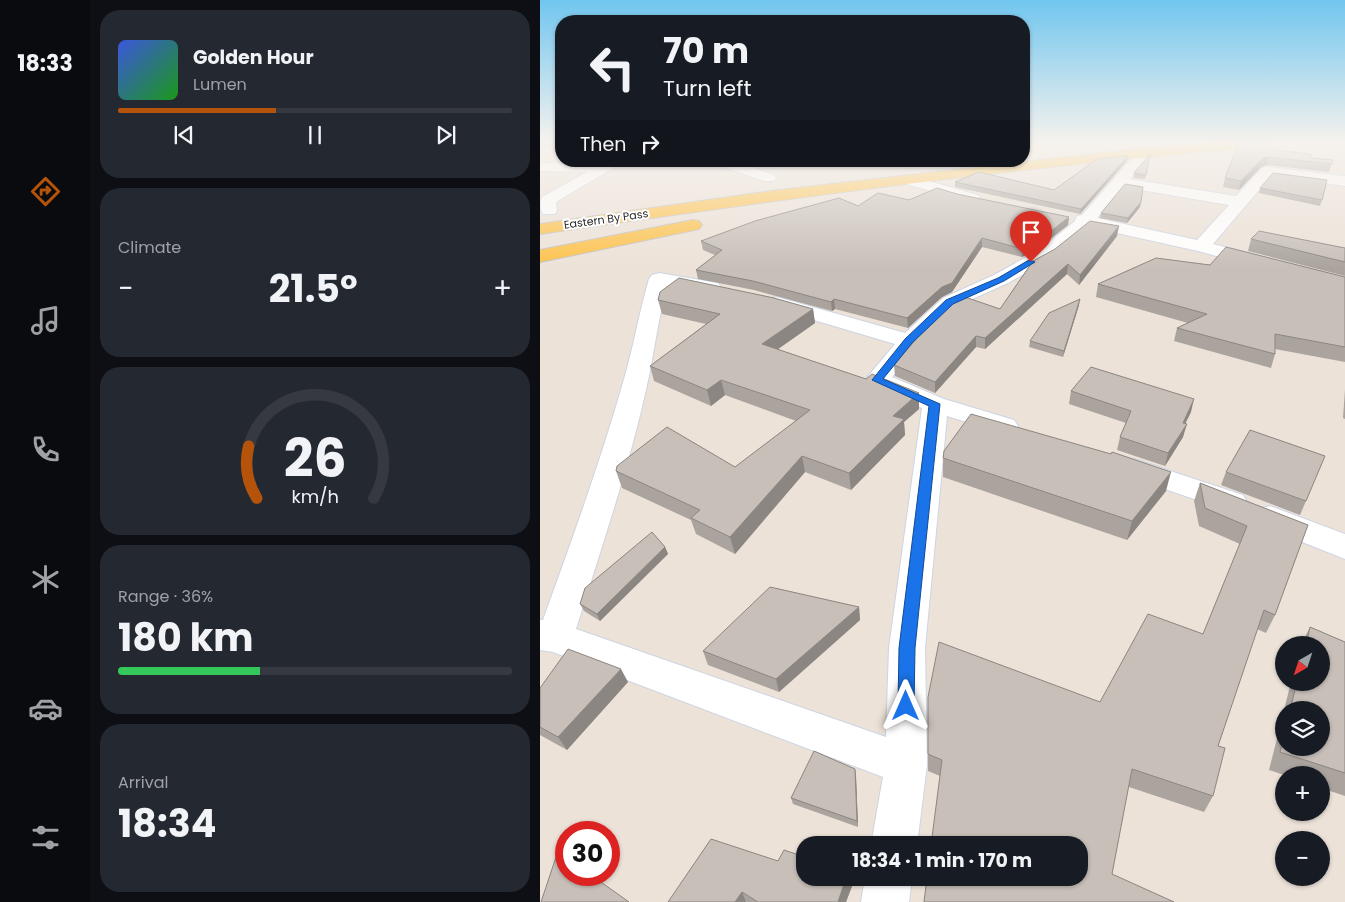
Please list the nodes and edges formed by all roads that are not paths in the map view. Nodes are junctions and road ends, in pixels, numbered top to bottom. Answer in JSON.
{"nodes":[{"id":1,"x":577,"y":184,"type":"edge"},
{"id":2,"x":788,"y":184,"type":"edge"},
{"id":3,"x":835,"y":184,"type":"edge"},
{"id":4,"x":848,"y":184,"type":"edge"},
{"id":5,"x":921,"y":184,"type":"edge"},
{"id":6,"x":1117,"y":184,"type":"edge"},
{"id":7,"x":1132,"y":184,"type":"edge"},
{"id":8,"x":1256,"y":184,"type":"edge"},
{"id":9,"x":985,"y":200,"type":"edge"},
{"id":10,"x":1241,"y":202,"type":"junction"},
{"id":11,"x":568,"y":208,"type":"dead end"},
{"id":12,"x":543,"y":214,"type":"edge"},
{"id":13,"x":1077,"y":219,"type":"junction"},
{"id":14,"x":540,"y":229,"type":"edge"},
{"id":15,"x":1201,"y":246,"type":"junction"},
{"id":16,"x":540,"y":256,"type":"edge"},
{"id":17,"x":1278,"y":266,"type":"edge"},
{"id":18,"x":733,"y":293,"type":"edge"},
{"id":19,"x":762,"y":300,"type":"edge"},
{"id":20,"x":909,"y":341,"type":"junction"},
{"id":21,"x":935,"y":404,"type":"junction"},
{"id":22,"x":1032,"y":434,"type":"edge"},
{"id":23,"x":1114,"y":461,"type":"edge"},
{"id":24,"x":1345,"y":547,"type":"edge"},
{"id":25,"x":548,"y":636,"type":"edge"},
{"id":26,"x":906,"y":765,"type":"junction"},
{"id":27,"x":895,"y":836,"type":"edge"},
{"id":28,"x":888,"y":886,"type":"edge"},
{"id":29,"x":885,"y":902,"type":"edge"}],
"edges":[{"from":1,"to":12,"type":"street"},
{"from":2,"to":12,"type":"main road","name":"Eastern By Pass"},
{"from":3,"to":14,"type":"main road","name":"Eastern By Pass"},
{"from":4,"to":16,"type":"main road"},
{"from":5,"to":9,"type":"street"},
{"from":6,"to":13,"type":"street"},
{"from":7,"to":10,"type":"street"},
{"from":8,"to":10,"type":"street"},
{"from":10,"to":15,"type":"street"},
{"from":11,"to":12,"type":"main road"},
{"from":13,"to":15,"type":"street"},
{"from":13,"to":20,"type":"street"},
{"from":15,"to":17,"type":"street"},
{"from":18,"to":25,"type":"street"},
{"from":19,"to":20,"type":"street"},
{"from":20,"to":21,"type":"street"},
{"from":21,"to":22,"type":"street"},
{"from":21,"to":26,"type":"street"},
{"from":23,"to":24,"type":"street"},
{"from":25,"to":26,"type":"street"},
{"from":26,"to":27,"type":"street"},
{"from":28,"to":29,"type":"street"}]}
